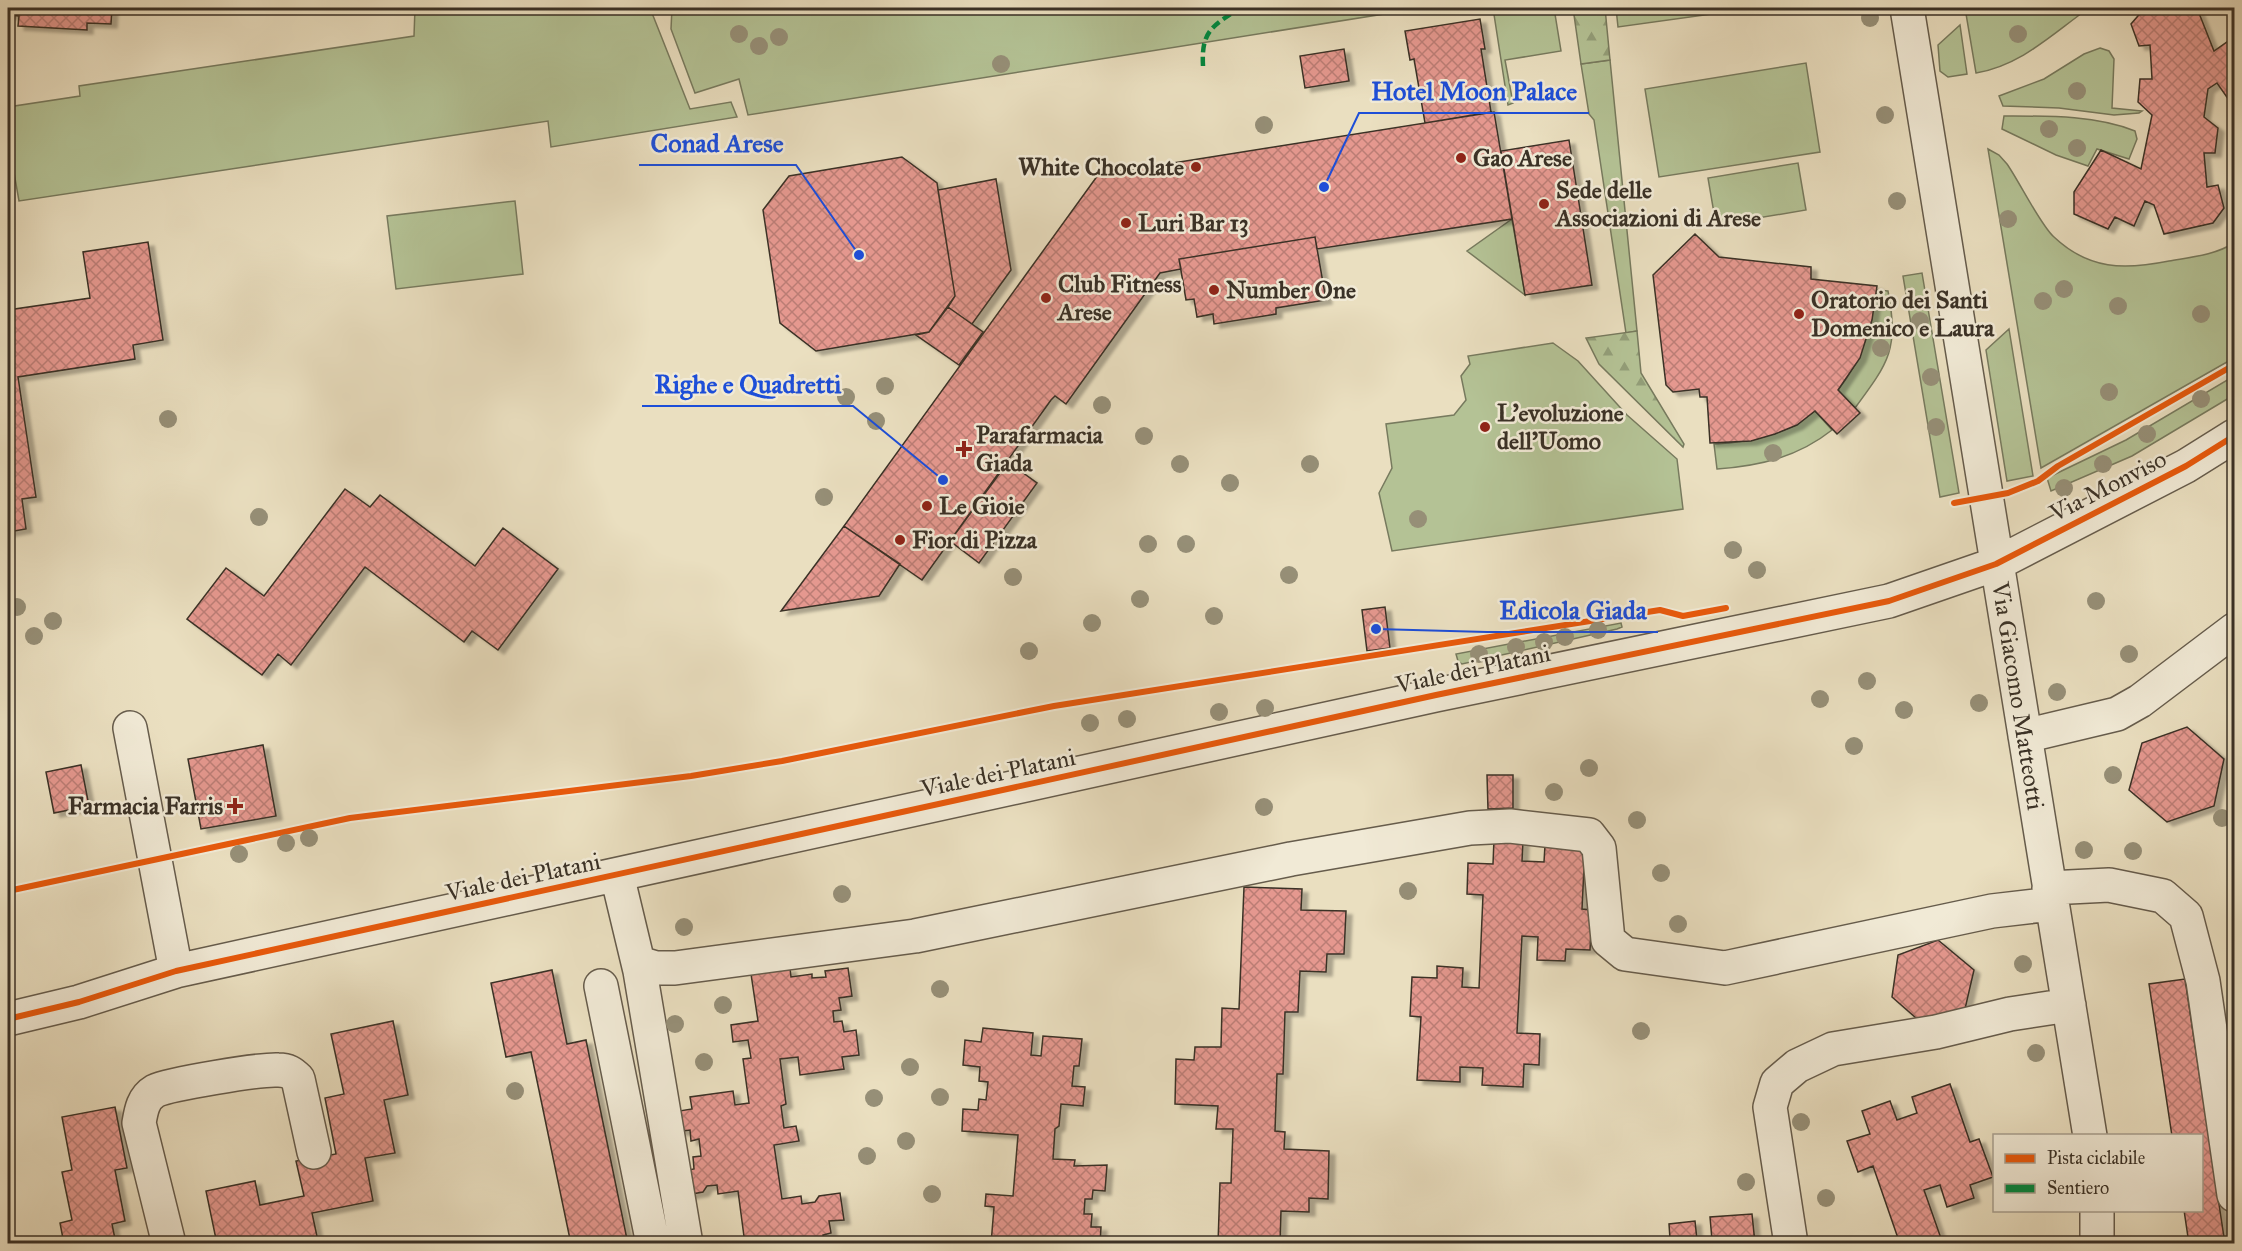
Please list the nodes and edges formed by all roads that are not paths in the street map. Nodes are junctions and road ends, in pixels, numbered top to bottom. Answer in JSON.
{"nodes":[{"id":1,"x":1907,"y":8,"type":"edge"},
{"id":2,"x":2235,"y":436,"type":"edge"},
{"id":3,"x":1996,"y":564,"type":"junction"},
{"id":4,"x":2235,"y":630,"type":"edge"},
{"id":5,"x":130,"y":728,"type":"dead end"},
{"id":6,"x":2025,"y":735,"type":"junction"},
{"id":7,"x":617,"y":875,"type":"junction"},
{"id":8,"x":2050,"y":896,"type":"junction"},
{"id":9,"x":639,"y":963,"type":"junction"},
{"id":10,"x":176,"y":971,"type":"junction"},
{"id":11,"x":601,"y":986,"type":"dead end"},
{"id":12,"x":2068,"y":1005,"type":"junction"},
{"id":13,"x":8,"y":1019,"type":"edge"},
{"id":14,"x":2090,"y":1134,"type":"edge"},
{"id":15,"x":314,"y":1152,"type":"dead end"},
{"id":16,"x":2235,"y":1195,"type":"edge"},
{"id":17,"x":2097,"y":1212,"type":"edge"},
{"id":18,"x":169,"y":1244,"type":"edge"},
{"id":19,"x":653,"y":1244,"type":"edge"},
{"id":20,"x":686,"y":1244,"type":"edge"},
{"id":21,"x":1791,"y":1244,"type":"edge"},
{"id":22,"x":2097,"y":1244,"type":"edge"}],
"edges":[{"from":1,"to":3,"type":"street","name":"Via Giacomo Matteotti"},
{"from":2,"to":3,"type":"street","name":"Via Monviso"},
{"from":3,"to":6,"type":"street","name":"Via Giacomo Matteotti"},
{"from":3,"to":7,"type":"street","name":"Viale dei Platani"},
{"from":4,"to":6,"type":"street"},
{"from":5,"to":10,"type":"street"},
{"from":6,"to":8,"type":"street","name":"Via Giacomo Matteotti"},
{"from":7,"to":9,"type":"street"},
{"from":7,"to":10,"type":"street","name":"Viale dei Platani"},
{"from":8,"to":9,"type":"street"},
{"from":8,"to":12,"type":"street","name":"Via Giacomo Matteotti"},
{"from":8,"to":16,"type":"street"},
{"from":9,"to":20,"type":"street"},
{"from":10,"to":13,"type":"street","name":"Viale dei Platani"},
{"from":11,"to":19,"type":"street"},
{"from":12,"to":14,"type":"street","name":"Via Giacomo Matteotti"},
{"from":12,"to":21,"type":"street"},
{"from":15,"to":18,"type":"street"},
{"from":17,"to":22,"type":"street"}]}
